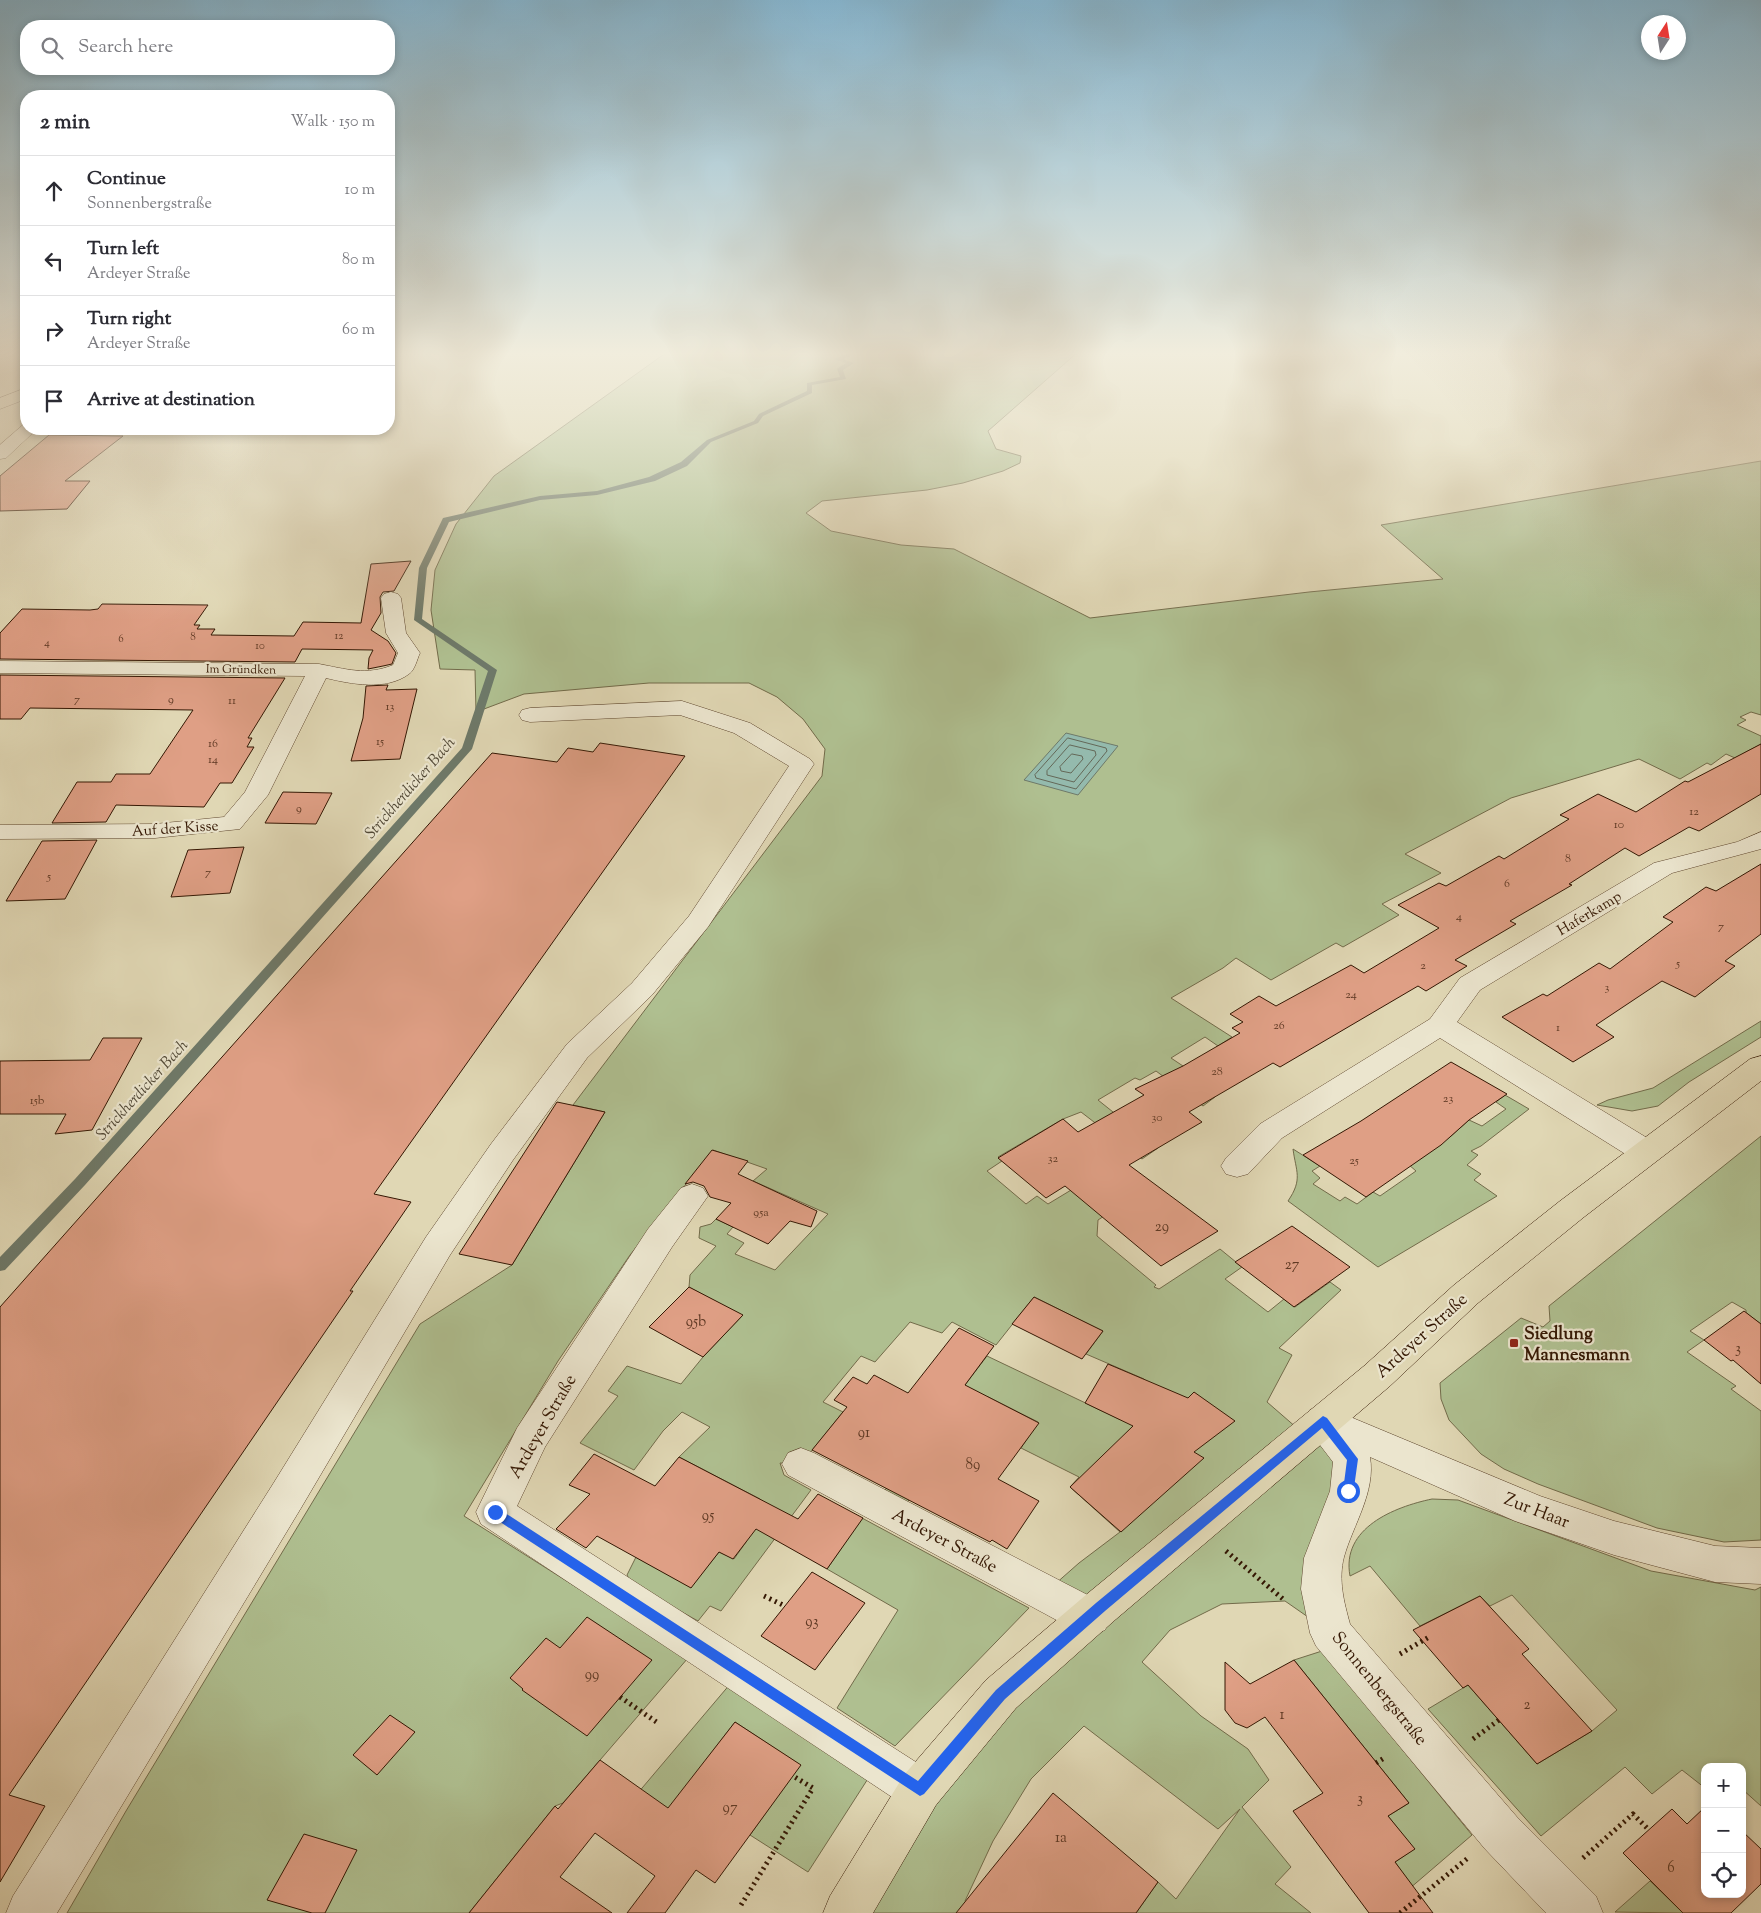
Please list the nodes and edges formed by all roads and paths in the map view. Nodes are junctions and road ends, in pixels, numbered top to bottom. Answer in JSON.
{"nodes":[{"id":1,"x":15,"y":441,"type":"edge"},
{"id":2,"x":0,"y":454,"type":"edge"},
{"id":3,"x":391,"y":598,"type":"dead end"},
{"id":4,"x":0,"y":667,"type":"edge"},
{"id":5,"x":320,"y":670,"type":"junction"},
{"id":6,"x":530,"y":715,"type":"dead end"},
{"id":7,"x":0,"y":832,"type":"edge"},
{"id":8,"x":1761,"y":840,"type":"edge"},
{"id":9,"x":1440,"y":1025,"type":"junction"},
{"id":10,"x":1761,"y":1066,"type":"edge"},
{"id":11,"x":1646,"y":1152,"type":"junction"},
{"id":12,"x":1238,"y":1166,"type":"dead end"},
{"id":13,"x":692,"y":1196,"type":"dead end"},
{"id":14,"x":1323,"y":1421,"type":"junction"},
{"id":15,"x":801,"y":1464,"type":"dead end"},
{"id":16,"x":1197,"y":1526,"type":"junction"},
{"id":17,"x":1761,"y":1566,"type":"edge"},
{"id":18,"x":764,"y":1596,"type":"dead end"},
{"id":19,"x":1285,"y":1601,"type":"dead end"},
{"id":20,"x":785,"y":1606,"type":"dead end"},
{"id":21,"x":1090,"y":1617,"type":"junction"},
{"id":22,"x":620,"y":1697,"type":"dead end"},
{"id":23,"x":658,"y":1723,"type":"dead end"},
{"id":24,"x":792,"y":1776,"type":"dead end"},
{"id":25,"x":920,"y":1790,"type":"junction"},
{"id":26,"x":1650,"y":1830,"type":"dead end"},
{"id":27,"x":1501,"y":1833,"type":"junction"},
{"id":28,"x":1565,"y":1899,"type":"edge"},
{"id":29,"x":741,"y":1906,"type":"dead end"},
{"id":30,"x":30,"y":1913,"type":"edge"},
{"id":31,"x":847,"y":1913,"type":"edge"},
{"id":32,"x":1400,"y":1913,"type":"edge"}],
"edges":[{"from":1,"to":2,"type":"street"},
{"from":3,"to":5,"type":"street","name":"Im Gründken"},
{"from":4,"to":5,"type":"street","name":"Im Gründken"},
{"from":5,"to":7,"type":"street","name":"Auf der Kisse"},
{"from":6,"to":30,"type":"street"},
{"from":8,"to":9,"type":"street","name":"Haferkamp"},
{"from":9,"to":11,"type":"street"},
{"from":9,"to":12,"type":"street","name":"Haferkamp"},
{"from":10,"to":11,"type":"main road","name":"Ardeyer Straße"},
{"from":11,"to":14,"type":"main road","name":"Ardeyer Straße"},
{"from":13,"to":25,"type":"street","name":"Ardeyer Straße"},
{"from":14,"to":16,"type":"main road","name":"Ardeyer Straße"},
{"from":14,"to":17,"type":"street","name":"Zur Haar"},
{"from":14,"to":27,"type":"street","name":"Sonnenbergstraße"},
{"from":15,"to":21,"type":"street","name":"Ardeyer Straße"},
{"from":16,"to":19,"type":"path"},
{"from":16,"to":21,"type":"main road","name":"Ardeyer Straße"},
{"from":18,"to":20,"type":"path"},
{"from":21,"to":25,"type":"main road","name":"Ardeyer Straße"},
{"from":22,"to":23,"type":"path"},
{"from":24,"to":29,"type":"path"},
{"from":25,"to":31,"type":"main road","name":"Ardeyer Straße"},
{"from":26,"to":28,"type":"path"},
{"from":27,"to":28,"type":"street","name":"Sonnenbergstraße"},
{"from":27,"to":32,"type":"path"}]}
